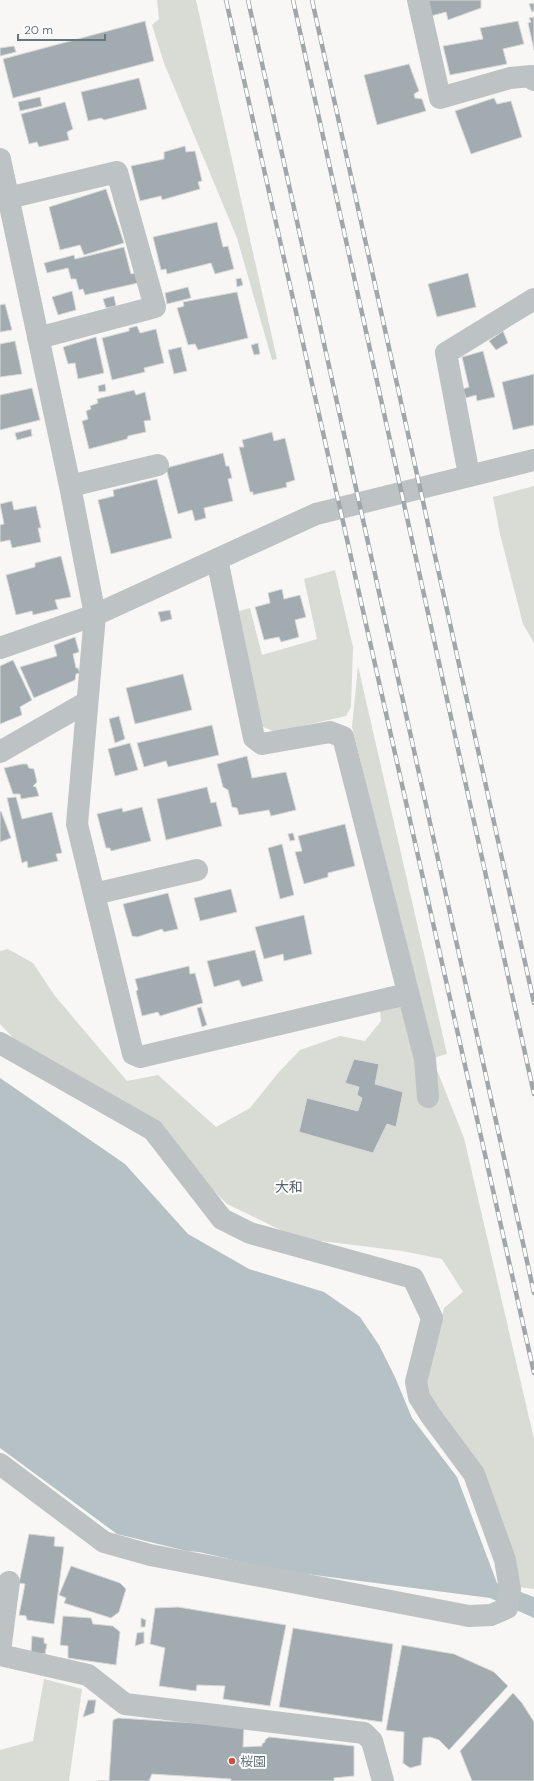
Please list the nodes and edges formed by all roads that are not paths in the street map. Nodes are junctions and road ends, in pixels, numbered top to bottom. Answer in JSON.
{"nodes":[{"id":1,"x":418,"y":0,"type":"edge"},
{"id":2,"x":534,"y":80,"type":"edge"},
{"id":3,"x":0,"y":159,"type":"edge"},
{"id":4,"x":8,"y":198,"type":"junction"},
{"id":5,"x":534,"y":300,"type":"edge"},
{"id":6,"x":38,"y":338,"type":"junction"},
{"id":7,"x":534,"y":460,"type":"edge"},
{"id":8,"x":158,"y":465,"type":"dead end"},
{"id":9,"x":469,"y":475,"type":"junction"},
{"id":10,"x":70,"y":486,"type":"junction"},
{"id":11,"x":217,"y":559,"type":"junction"},
{"id":12,"x":95,"y":615,"type":"junction"},
{"id":13,"x":0,"y":648,"type":"edge"},
{"id":14,"x":87,"y":702,"type":"junction"},
{"id":15,"x":0,"y":752,"type":"edge"},
{"id":16,"x":196,"y":870,"type":"dead end"},
{"id":17,"x":94,"y":894,"type":"junction"},
{"id":18,"x":408,"y":994,"type":"junction"},
{"id":19,"x":0,"y":1043,"type":"edge"},
{"id":20,"x":428,"y":1097,"type":"dead end"},
{"id":21,"x":0,"y":1464,"type":"edge"},
{"id":22,"x":9,"y":1582,"type":"dead end"},
{"id":23,"x":0,"y":1651,"type":"edge"},
{"id":24,"x":0,"y":1655,"type":"edge"},
{"id":25,"x":383,"y":1781,"type":"edge"}],
"edges":[{"from":1,"to":2,"type":"street"},
{"from":3,"to":4,"type":"street"},
{"from":4,"to":6,"type":"street"},
{"from":4,"to":6,"type":"street"},
{"from":5,"to":9,"type":"street"},
{"from":6,"to":10,"type":"street"},
{"from":7,"to":9,"type":"street"},
{"from":8,"to":10,"type":"street"},
{"from":9,"to":11,"type":"street"},
{"from":10,"to":12,"type":"street"},
{"from":11,"to":12,"type":"street"},
{"from":11,"to":18,"type":"street"},
{"from":12,"to":13,"type":"street"},
{"from":12,"to":14,"type":"street"},
{"from":14,"to":15,"type":"street"},
{"from":14,"to":17,"type":"street"},
{"from":16,"to":17,"type":"street"},
{"from":17,"to":18,"type":"street"},
{"from":18,"to":20,"type":"street"},
{"from":19,"to":21,"type":"street"},
{"from":22,"to":23,"type":"street"},
{"from":24,"to":25,"type":"street"}]}
